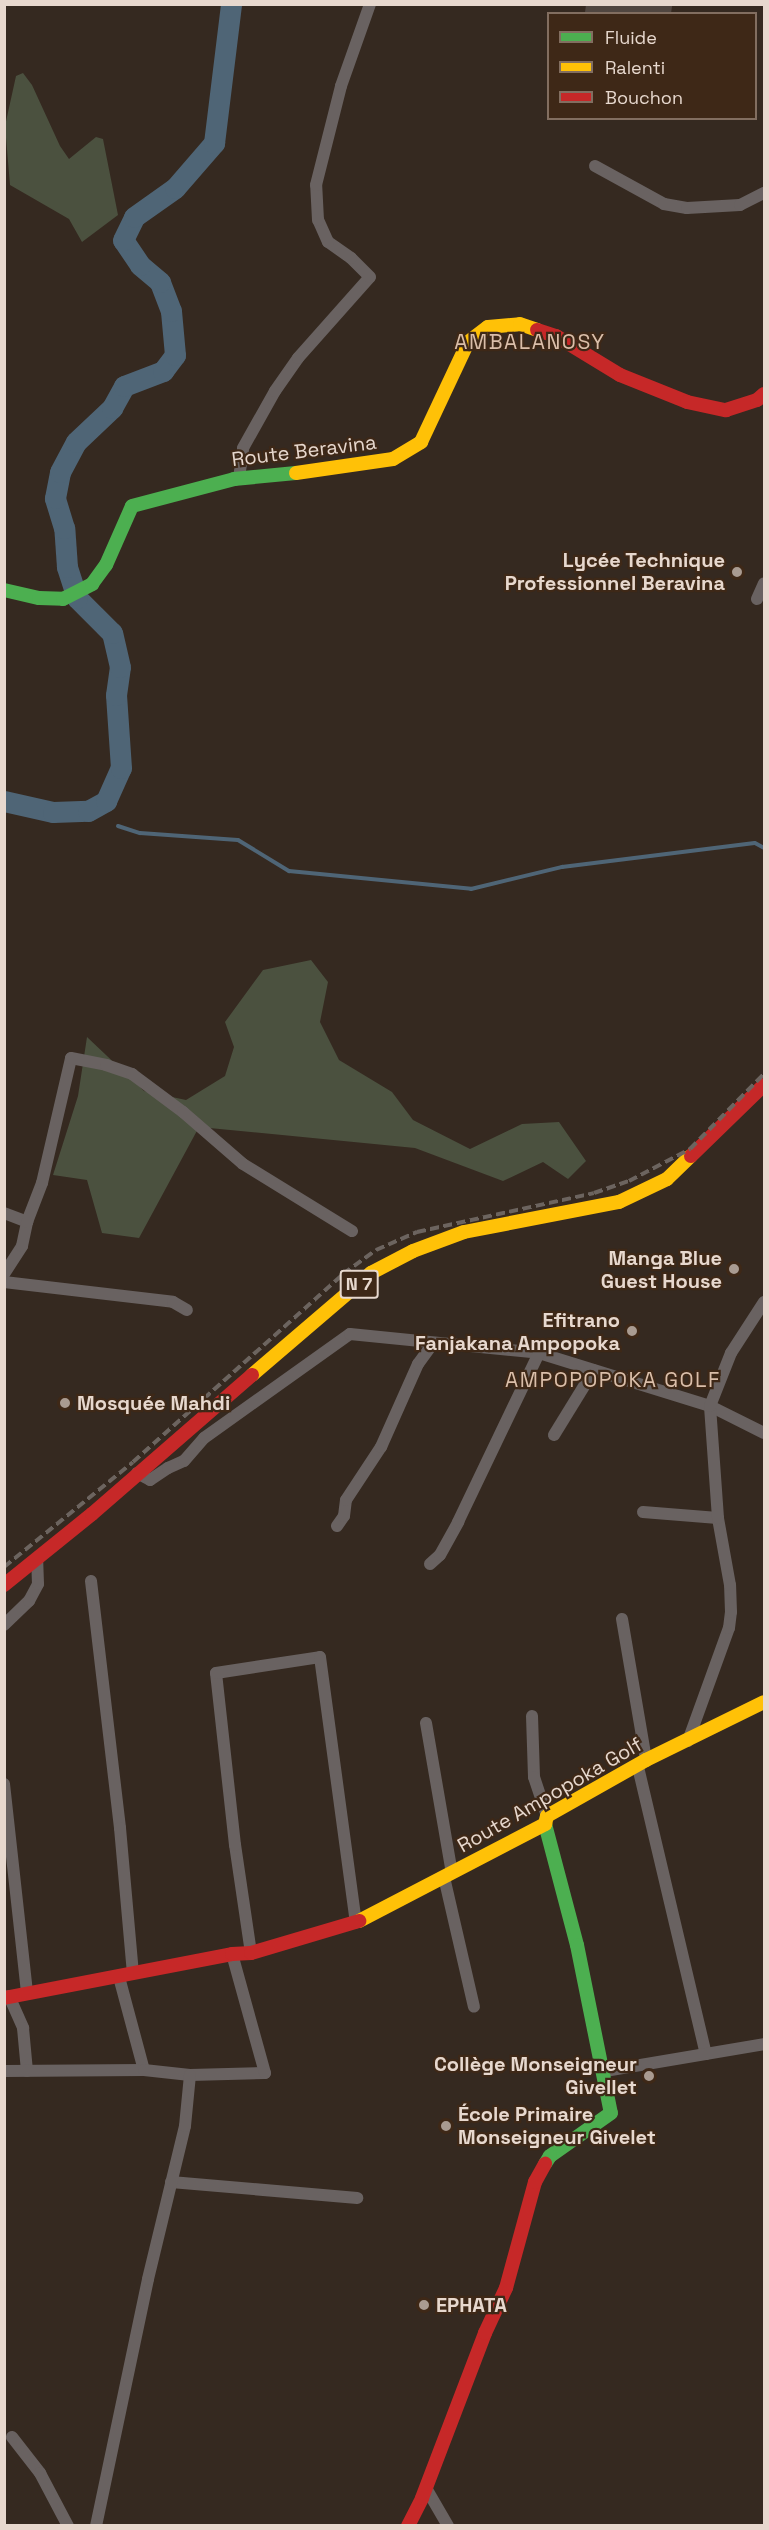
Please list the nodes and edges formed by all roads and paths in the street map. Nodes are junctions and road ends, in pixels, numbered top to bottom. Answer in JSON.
{"nodes":[{"id":1,"x":370,"y":4,"type":"edge"},
{"id":2,"x":595,"y":166,"type":"dead end"},
{"id":3,"x":765,"y":193,"type":"edge"},
{"id":4,"x":765,"y":394,"type":"edge"},
{"id":5,"x":239,"y":478,"type":"junction"},
{"id":6,"x":765,"y":583,"type":"edge"},
{"id":7,"x":4,"y":590,"type":"edge"},
{"id":8,"x":757,"y":599,"type":"dead end"},
{"id":9,"x":765,"y":1085,"type":"edge"},
{"id":10,"x":4,"y":1213,"type":"edge"},
{"id":11,"x":27,"y":1222,"type":"junction"},
{"id":12,"x":352,"y":1231,"type":"dead end"},
{"id":13,"x":4,"y":1274,"type":"edge"},
{"id":14,"x":4,"y":1282,"type":"edge"},
{"id":15,"x":765,"y":1302,"type":"edge"},
{"id":16,"x":188,"y":1310,"type":"dead end"},
{"id":17,"x":433,"y":1343,"type":"junction"},
{"id":18,"x":538,"y":1353,"type":"junction"},
{"id":19,"x":594,"y":1370,"type":"junction"},
{"id":20,"x":710,"y":1406,"type":"junction"},
{"id":21,"x":765,"y":1433,"type":"edge"},
{"id":22,"x":554,"y":1435,"type":"dead end"},
{"id":23,"x":137,"y":1473,"type":"junction"},
{"id":24,"x":643,"y":1512,"type":"dead end"},
{"id":25,"x":718,"y":1518,"type":"junction"},
{"id":26,"x":337,"y":1526,"type":"dead end"},
{"id":27,"x":37,"y":1559,"type":"junction"},
{"id":28,"x":430,"y":1564,"type":"dead end"},
{"id":29,"x":91,"y":1581,"type":"dead end"},
{"id":30,"x":4,"y":1585,"type":"edge"},
{"id":31,"x":621,"y":1619,"type":"dead end"},
{"id":32,"x":4,"y":1625,"type":"edge"},
{"id":33,"x":765,"y":1702,"type":"edge"},
{"id":34,"x":532,"y":1716,"type":"dead end"},
{"id":35,"x":426,"y":1723,"type":"dead end"},
{"id":36,"x":688,"y":1741,"type":"junction"},
{"id":37,"x":642,"y":1763,"type":"junction"},
{"id":38,"x":4,"y":1784,"type":"edge"},
{"id":39,"x":5,"y":1803,"type":"edge"},
{"id":40,"x":546,"y":1820,"type":"junction"},
{"id":41,"x":448,"y":1875,"type":"junction"},
{"id":42,"x":356,"y":1923,"type":"junction"},
{"id":43,"x":251,"y":1953,"type":"junction"},
{"id":44,"x":232,"y":1954,"type":"junction"},
{"id":45,"x":133,"y":1972,"type":"junction"},
{"id":46,"x":119,"y":1977,"type":"junction"},
{"id":47,"x":27,"y":1993,"type":"junction"},
{"id":48,"x":7,"y":1997,"type":"edge"},
{"id":49,"x":474,"y":2007,"type":"dead end"},
{"id":50,"x":765,"y":2044,"type":"edge"},
{"id":51,"x":706,"y":2054,"type":"junction"},
{"id":52,"x":144,"y":2070,"type":"junction"},
{"id":53,"x":4,"y":2071,"type":"edge"},
{"id":54,"x":27,"y":2071,"type":"junction"},
{"id":55,"x":604,"y":2071,"type":"junction"},
{"id":56,"x":190,"y":2075,"type":"junction"},
{"id":57,"x":171,"y":2182,"type":"junction"},
{"id":58,"x":357,"y":2198,"type":"dead end"},
{"id":59,"x":12,"y":2437,"type":"dead end"},
{"id":60,"x":426,"y":2488,"type":"junction"},
{"id":61,"x":68,"y":2526,"type":"edge"},
{"id":62,"x":96,"y":2526,"type":"edge"},
{"id":63,"x":408,"y":2526,"type":"edge"},
{"id":64,"x":448,"y":2526,"type":"edge"}],
"edges":[{"from":1,"to":5,"type":"street"},
{"from":2,"to":3,"type":"street"},
{"from":4,"to":5,"type":"street","name":"Route Beravina"},
{"from":5,"to":7,"type":"street","name":"Route Beravina"},
{"from":6,"to":8,"type":"street"},
{"from":9,"to":23,"type":"street","number":"N 7"},
{"from":10,"to":11,"type":"street"},
{"from":11,"to":12,"type":"street"},
{"from":11,"to":13,"type":"street"},
{"from":14,"to":16,"type":"street"},
{"from":15,"to":20,"type":"street"},
{"from":17,"to":18,"type":"street"},
{"from":17,"to":23,"type":"street"},
{"from":17,"to":26,"type":"street"},
{"from":18,"to":19,"type":"street"},
{"from":18,"to":28,"type":"street"},
{"from":19,"to":20,"type":"street"},
{"from":19,"to":22,"type":"street"},
{"from":20,"to":21,"type":"street"},
{"from":20,"to":25,"type":"street"},
{"from":23,"to":27,"type":"street","number":"N 7"},
{"from":24,"to":25,"type":"street"},
{"from":25,"to":36,"type":"street"},
{"from":27,"to":30,"type":"street","number":"N 7"},
{"from":27,"to":32,"type":"street"},
{"from":29,"to":45,"type":"street"},
{"from":31,"to":37,"type":"street"},
{"from":33,"to":36,"type":"street","name":"Route Ampopoka Golf"},
{"from":34,"to":40,"type":"street"},
{"from":35,"to":41,"type":"street"},
{"from":36,"to":37,"type":"street","name":"Route Ampopoka Golf"},
{"from":37,"to":40,"type":"street","name":"Route Ampopoka Golf"},
{"from":37,"to":51,"type":"street"},
{"from":38,"to":39,"type":"street"},
{"from":39,"to":47,"type":"street"},
{"from":40,"to":41,"type":"street","name":"Route Ampopoka Golf"},
{"from":40,"to":55,"type":"street"},
{"from":41,"to":42,"type":"street","name":"Route Ampopoka Golf"},
{"from":41,"to":49,"type":"street"},
{"from":42,"to":43,"type":"street","name":"Route Ampopoka Golf"},
{"from":42,"to":43,"type":"street"},
{"from":43,"to":44,"type":"street","name":"Route Ampopoka Golf"},
{"from":44,"to":45,"type":"street","name":"Route Ampopoka Golf"},
{"from":44,"to":56,"type":"street"},
{"from":45,"to":46,"type":"street","name":"Route Ampopoka Golf"},
{"from":46,"to":47,"type":"street","name":"Route Ampopoka Golf"},
{"from":46,"to":52,"type":"street"},
{"from":47,"to":48,"type":"street","name":"Route Ampopoka Golf"},
{"from":48,"to":54,"type":"street"},
{"from":50,"to":51,"type":"street"},
{"from":51,"to":55,"type":"street"},
{"from":52,"to":54,"type":"street"},
{"from":52,"to":56,"type":"street"},
{"from":53,"to":54,"type":"street"},
{"from":55,"to":60,"type":"street"},
{"from":56,"to":57,"type":"street"},
{"from":57,"to":58,"type":"street"},
{"from":57,"to":62,"type":"street"},
{"from":59,"to":61,"type":"street"},
{"from":60,"to":63,"type":"street"},
{"from":60,"to":64,"type":"street"}]}
